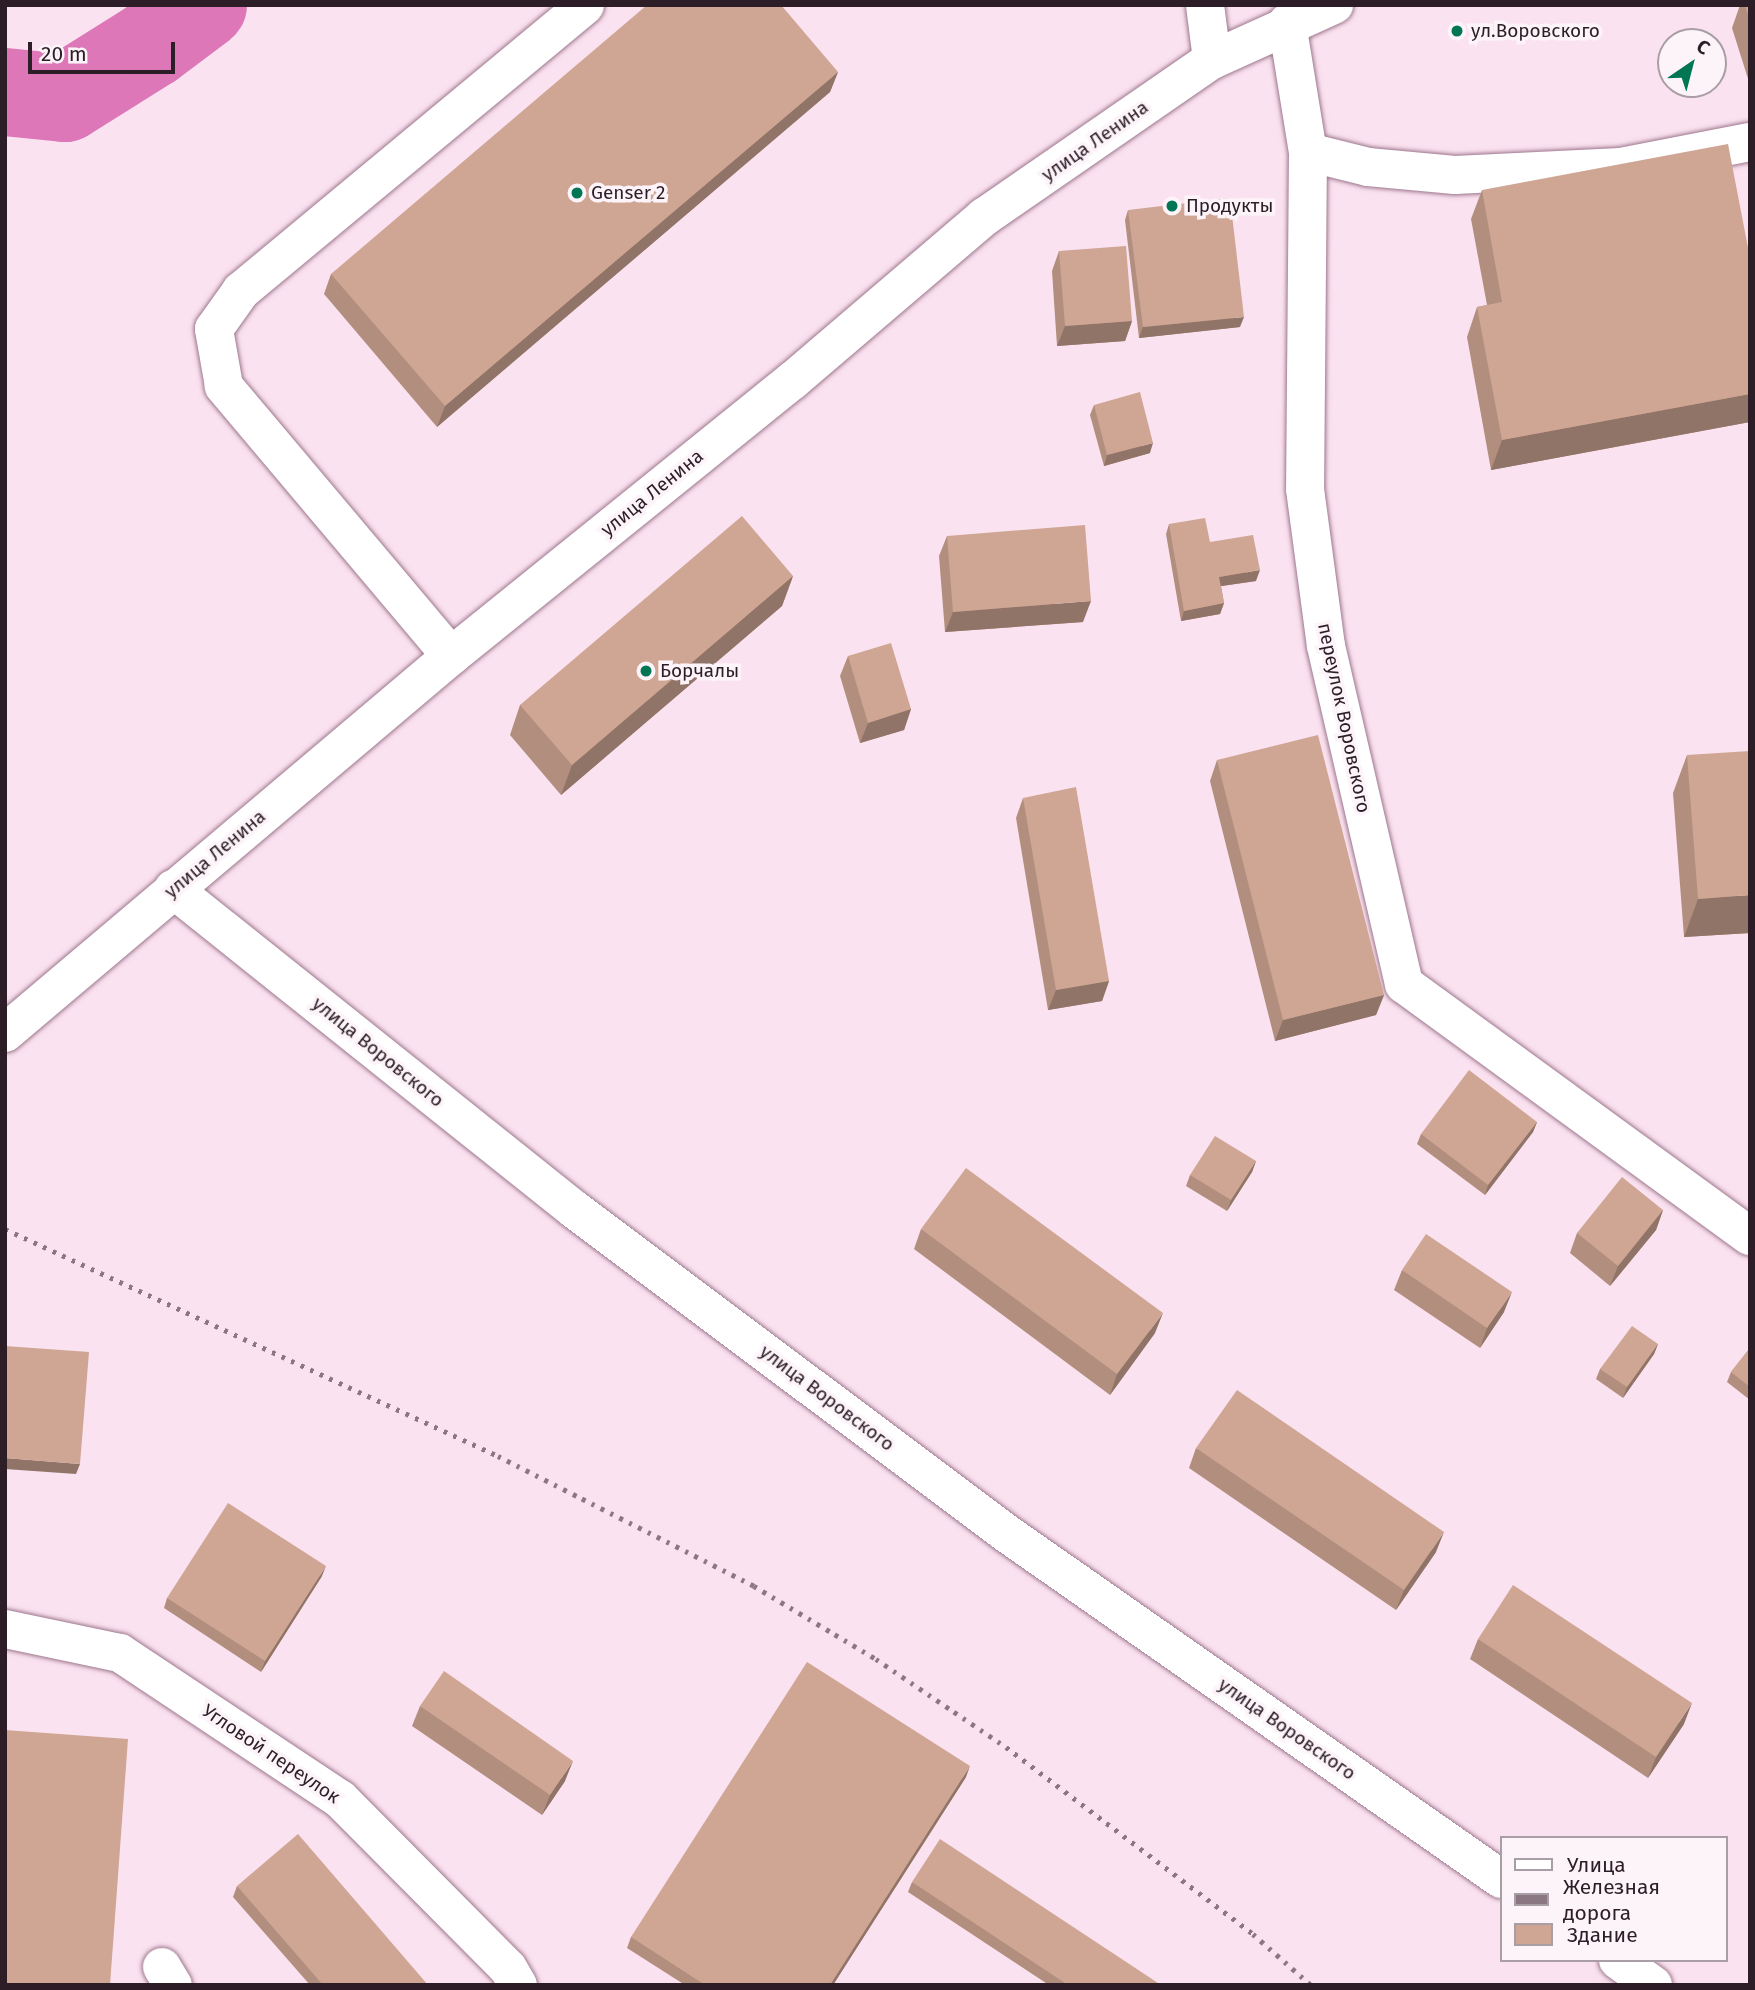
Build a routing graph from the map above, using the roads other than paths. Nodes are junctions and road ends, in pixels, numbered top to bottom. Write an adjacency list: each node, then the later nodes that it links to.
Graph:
1 (585, 5): 8 (street)
2 (1205, 5): 5 (street)
3 (1334, 5): 4 (street, улица Ленина)
4 (1287, 23): 5 (street, улица Ленина); 7 (street, переулок Воровского)
5 (1212, 60): 8 (street, улица Ленина)
6 (1750, 142): 7 (street)
7 (1308, 152): 11 (street, переулок Воровского)
8 (451, 656): 9 (street, улица Ленина)
9 (173, 889): 10 (street, улица Ленина); 13 (street, улица Воровского)
10 (5, 1033)
11 (1750, 1236)
12 (5, 1629): 15 (street, Угловой переулок)
13 (1500, 1878)
14 (1621, 1962): 16 (street)
15 (511, 1979)
16 (1653, 1985)

